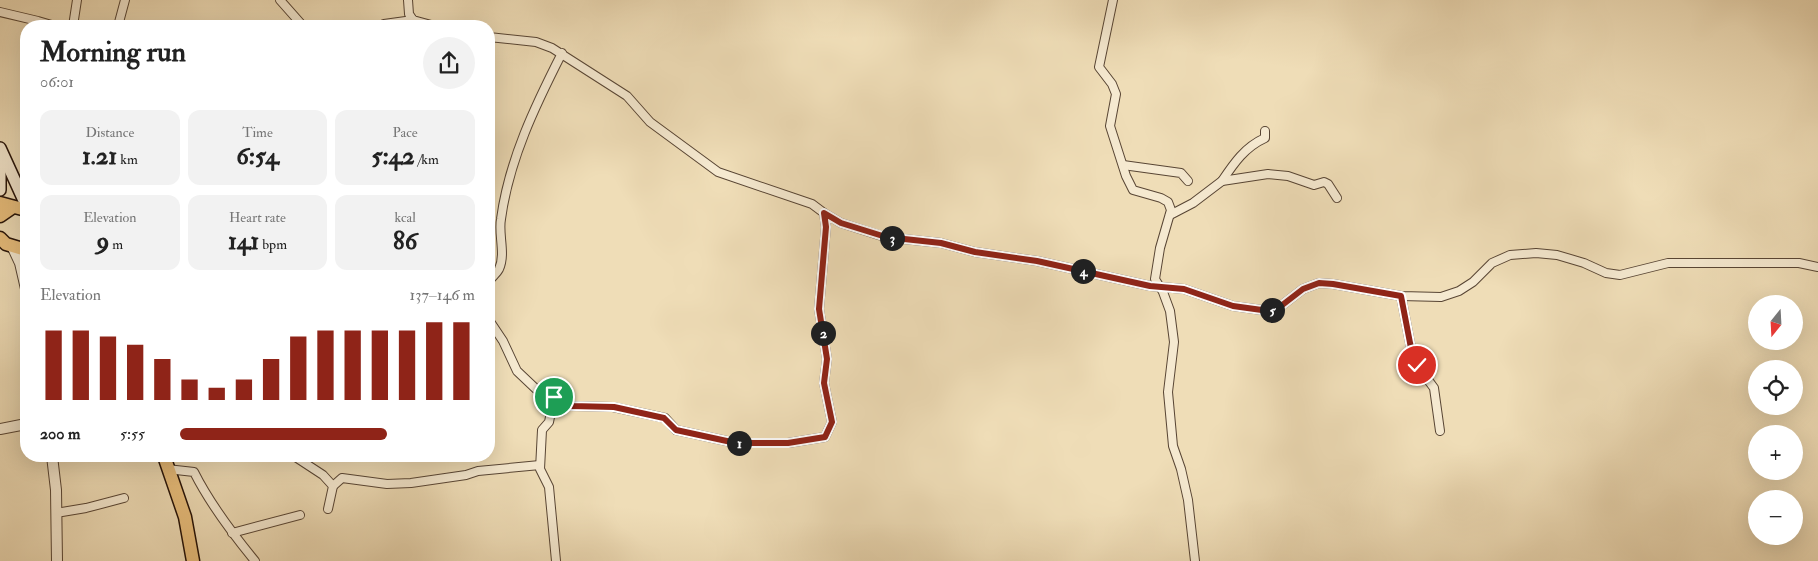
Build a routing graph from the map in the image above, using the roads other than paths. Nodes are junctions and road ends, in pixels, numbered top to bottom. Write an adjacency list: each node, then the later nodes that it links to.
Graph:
1 (77, 0): 8 (street)
2 (125, 0): 9 (street)
3 (280, 0): 10 (street)
4 (408, 0): 11 (street)
5 (1113, 0): 17 (street)
6 (0, 12): 7 (street)
7 (38, 20)
8 (74, 20)
9 (120, 20)
10 (298, 20)
11 (413, 20)
12 (495, 38): 13 (street)
13 (562, 53): 26 (street); 34 (street)
14 (1265, 131): 19 (street)
15 (0, 148): 21 (main road)
16 (0, 165): 20 (main road)
17 (1123, 165): 18 (street); 27 (street)
18 (1188, 180)
19 (1222, 181): 22 (street); 27 (street)
20 (0, 190)
21 (20, 192)
22 (1337, 198)
23 (0, 203): 24 (highway)
24 (13, 207): 25 (highway); 28 (highway)
25 (20, 209)
26 (824, 213): 35 (street); 38 (street)
27 (1170, 215): 35 (street)
28 (0, 216)
29 (3, 240): 30 (highway); 31 (highway); 32 (street)
30 (20, 243)
31 (20, 247)
32 (20, 263)
33 (1818, 267): 36 (street)
34 (495, 273)
35 (1160, 286): 36 (street); 56 (street)
36 (1401, 296): 41 (street)
37 (495, 329): 38 (street)
38 (554, 397): 45 (street)
39 (20, 425): 40 (street)
40 (0, 429)
41 (1440, 431)
42 (52, 462): 49 (street)
43 (303, 462): 46 (street)
44 (165, 463): 51 (street); 53 (highway)
45 (540, 464): 46 (street); 55 (street)
46 (333, 486): 48 (street)
47 (124, 498): 49 (street)
48 (328, 509)
49 (56, 513): 52 (street)
50 (300, 515): 51 (street)
51 (232, 533): 54 (street)
52 (57, 561)
53 (193, 561)
54 (255, 561)
55 (556, 561)
56 (1195, 561)

